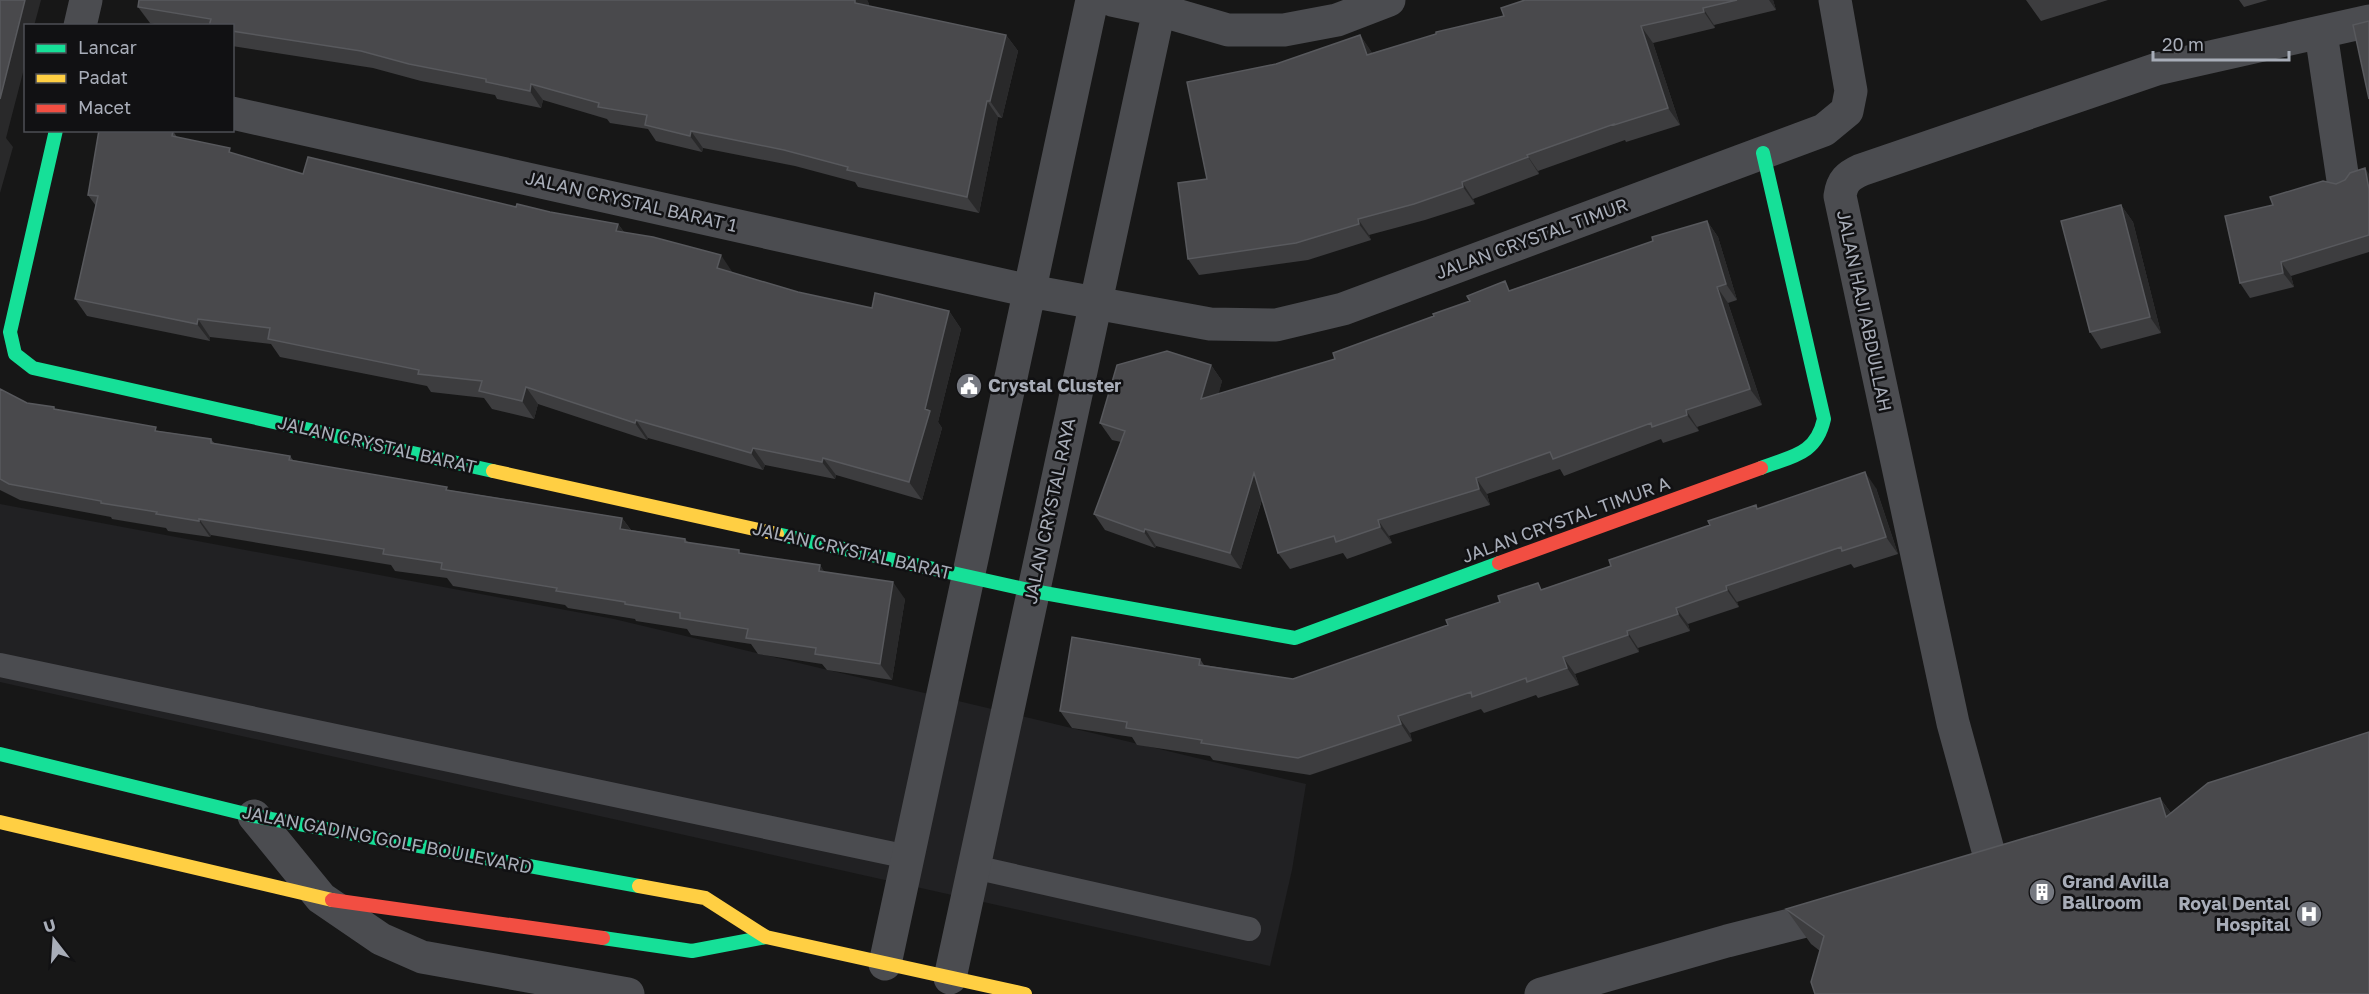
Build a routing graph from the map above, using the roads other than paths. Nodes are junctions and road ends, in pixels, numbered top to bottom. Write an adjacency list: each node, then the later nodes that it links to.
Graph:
1 (86, 0): 8 (street)
2 (1092, 0): 14 (street)
3 (1112, 0): 6 (street)
4 (1389, 0): 6 (street)
5 (1834, 0): 12 (street, JALAN CRYSTAL TIMUR)
6 (1159, 10): 15 (street, JALAN CRYSTAL RAYA)
7 (2369, 21): 9 (street, JALAN HAJI ABDULLAH)
8 (80, 24)
9 (2321, 33): 13 (street); 25 (street, JALAN HAJI ABDULLAH)
10 (234, 113): 14 (street, JALAN CRYSTAL BARAT 1)
11 (56, 132): 16 (street, JALAN CRYSTAL BARAT)
12 (1763, 153): 15 (street, JALAN CRYSTAL TIMUR); 17 (street, JALAN CRYSTAL TIMUR A)
13 (2343, 180)
14 (1030, 291): 15 (street, JALAN CRYSTAL BARAT 1); 16 (street)
15 (1095, 303): 17 (street, JALAN CRYSTAL RAYA)
16 (968, 577): 17 (street, JALAN CRYSTAL BARAT); 22 (street)
17 (1033, 591): 24 (street, JALAN CRYSTAL RAYA)
18 (0, 665): 22 (lane)
19 (0, 754): 20 (street, JALAN GADING GOLF BOULEVARD)
20 (254, 816): 27 (street); 30 (street, JALAN GADING GOLF BOULEVARD)
21 (0, 822): 27 (street, JALAN GADING GOLF BOULEVARD)
22 (908, 857): 31 (street)
23 (2027, 862): 25 (street)
24 (974, 867): 29 (lane); 32 (street, JALAN CRYSTAL RAYA)
25 (1994, 872): 26 (street)
26 (1961, 881)
27 (321, 898): 30 (street, JALAN GADING GOLF BOULEVARD); 33 (street, JALAN GADING GOLF BOULEVARD)
28 (1872, 904): 35 (street)
29 (1249, 929)
30 (766, 937): 31 (street, JALAN GADING GOLF BOULEVARD)
31 (885, 964): 32 (street, JALAN GADING GOLF BOULEVARD)
32 (950, 978): 34 (street, JALAN GADING GOLF BOULEVARD)
33 (628, 994)
34 (1025, 994)
35 (1541, 994)

